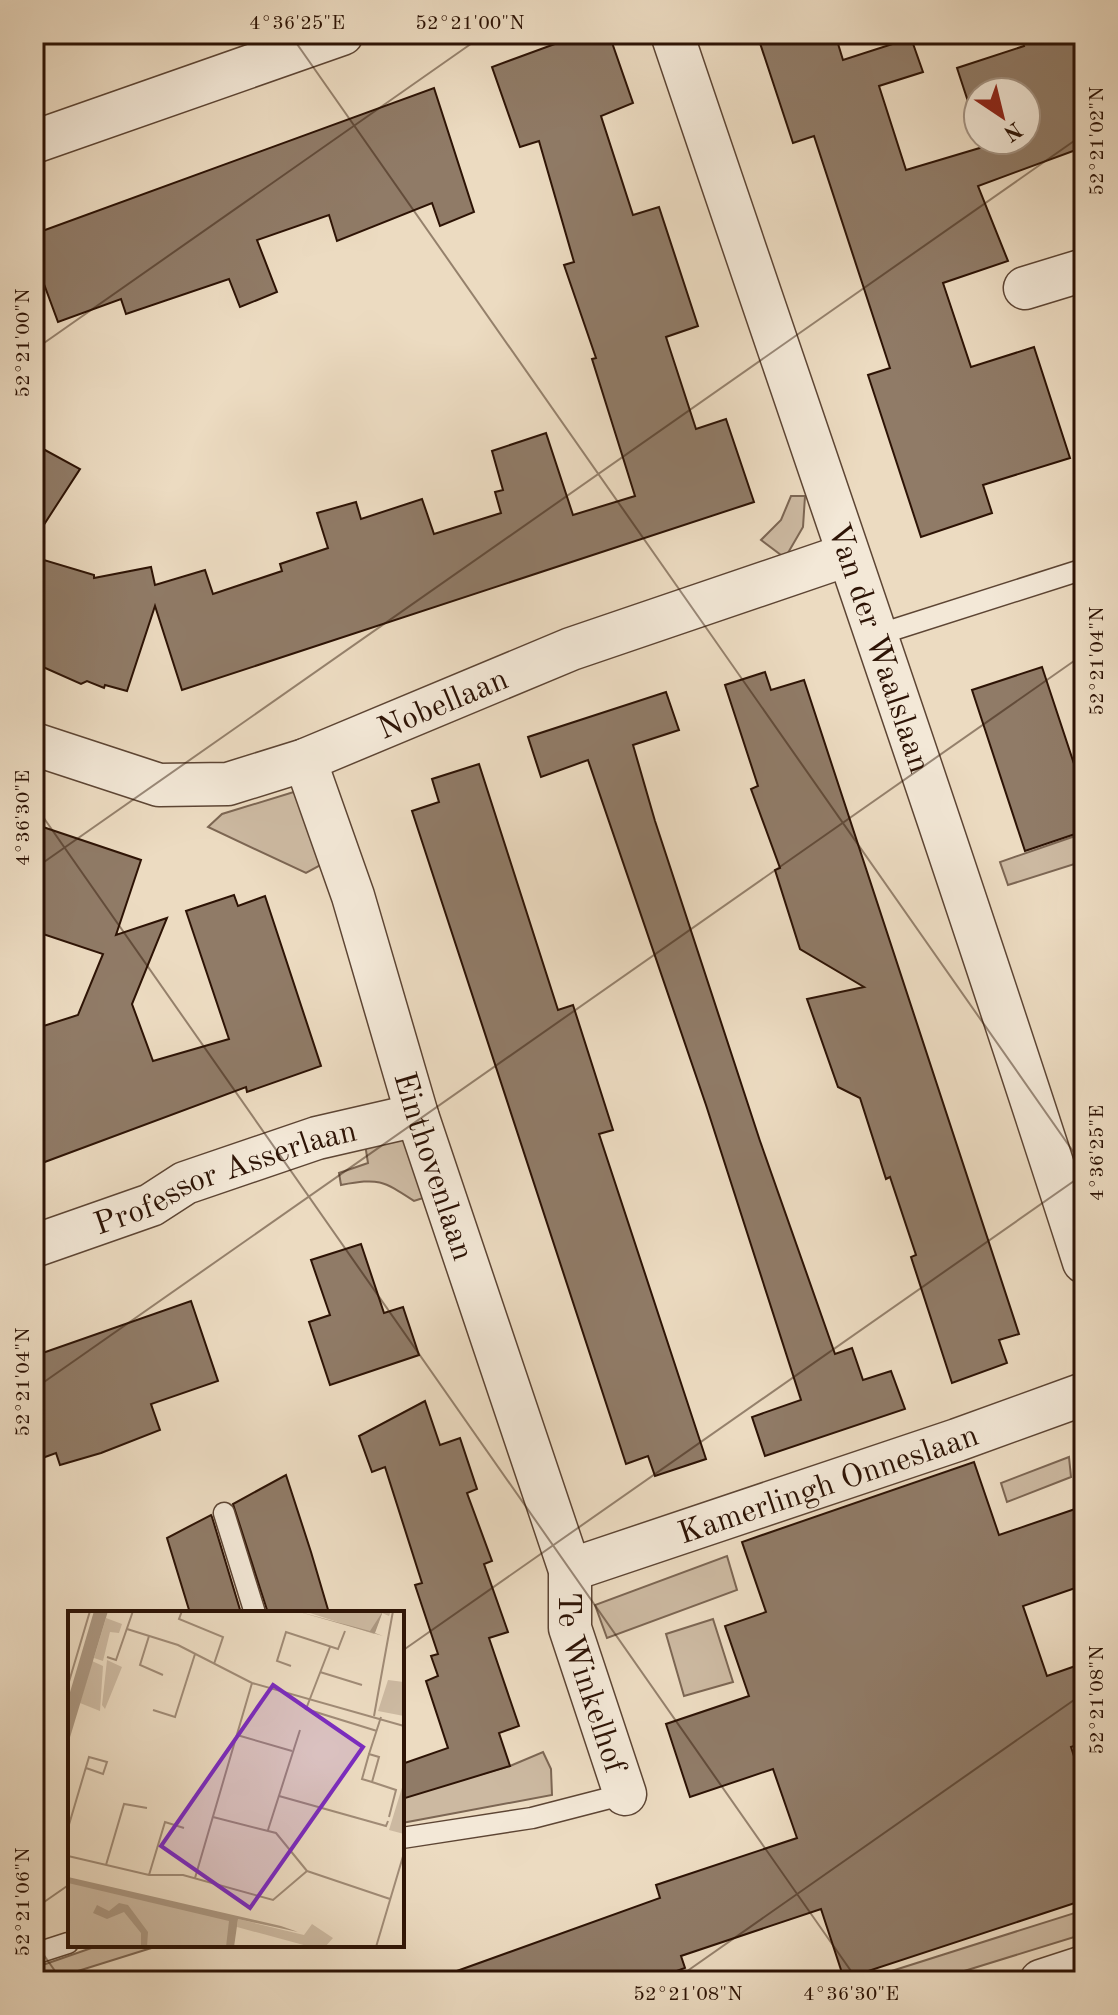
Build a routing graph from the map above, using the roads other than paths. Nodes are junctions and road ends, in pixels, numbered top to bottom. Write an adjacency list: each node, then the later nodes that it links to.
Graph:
1 (342, 34): 3 (street)
2 (672, 34): 6 (street, Van der Waalslaan)
3 (34, 142)
4 (1084, 270): 5 (street)
5 (1025, 288)
6 (847, 555): 8 (street, Van der Waalslaan); 10 (street, Nobellaan)
7 (1084, 569): 8 (lane)
8 (877, 635): 13 (street, Van der Waalslaan)
9 (34, 744): 10 (street, Nobellaan)
10 (305, 760): 11 (street, Einthovenlaan)
11 (417, 1115): 12 (street, Professor Asserlaan); 16 (street, Einthovenlaan)
12 (34, 1246)
13 (1084, 1262)
14 (1084, 1394): 16 (street, Kamerlingh Onneslaan)
15 (224, 1513): 17 (lane)
16 (570, 1570): 18 (street, Te Winkelhof)
17 (254, 1611)
18 (625, 1794): 19 (lane)
19 (404, 1838)
20 (68, 1943): 21 (lane)
21 (34, 1954)
22 (1084, 1967): 23 (street)
23 (1041, 1981)

